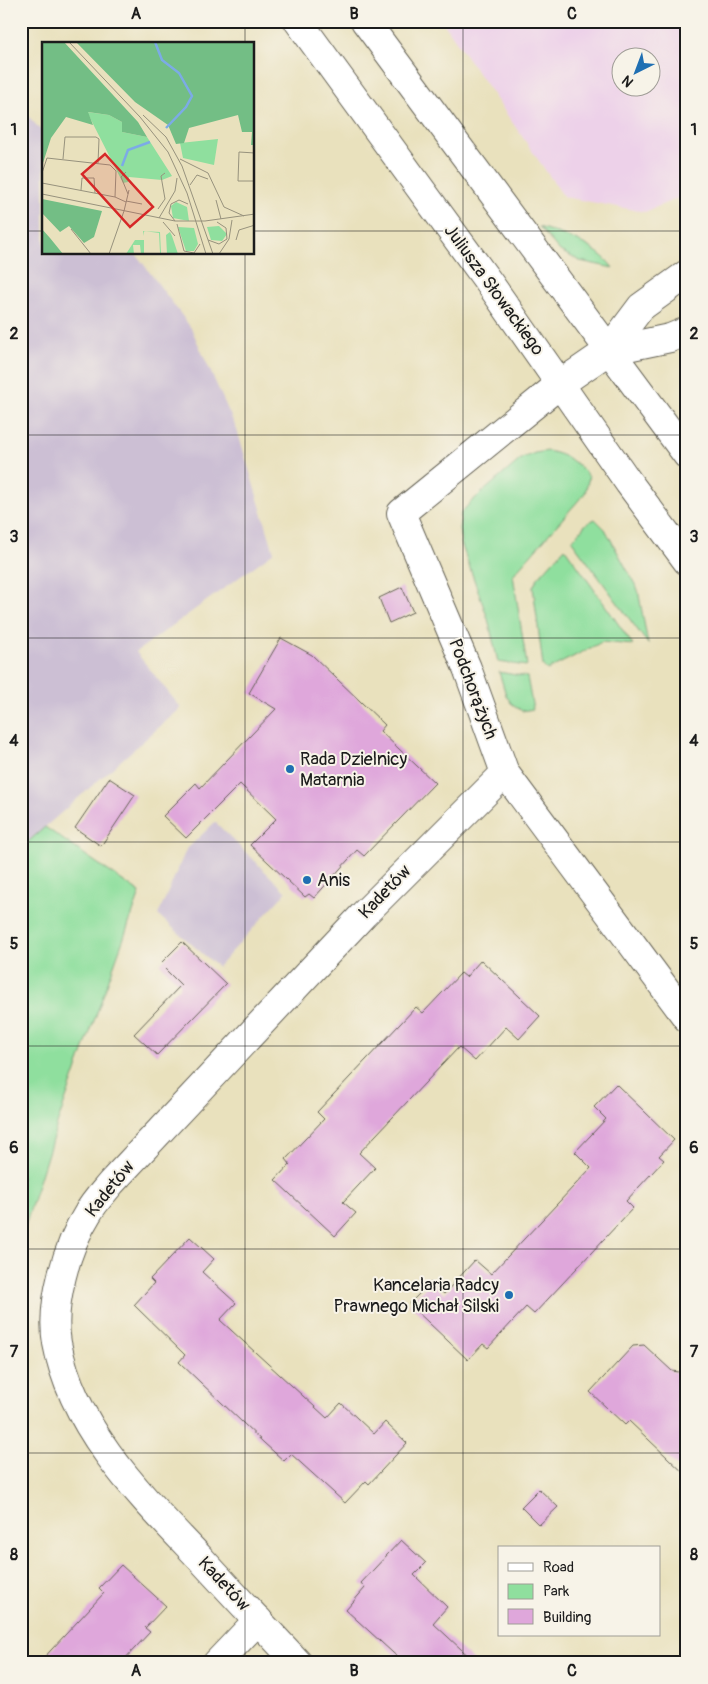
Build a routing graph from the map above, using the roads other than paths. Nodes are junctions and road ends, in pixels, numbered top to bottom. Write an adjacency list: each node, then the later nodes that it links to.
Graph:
1 (298, 21): 6 (street, Juliusza Słowackiego)
2 (366, 21): 5 (street)
3 (687, 274): 5 (street)
4 (687, 331): 5 (street)
5 (608, 350): 6 (street); 7 (street)
6 (560, 384): 8 (street, Juliusza Słowackiego); 9 (street, Podchorążych)
7 (687, 455)
8 (687, 561)
9 (505, 773): 10 (street, Podchorążych); 11 (street, Kadetów)
10 (687, 1018)
11 (258, 1620): 12 (street); 13 (street, Kadetów)
12 (217, 1663)
13 (298, 1663)

